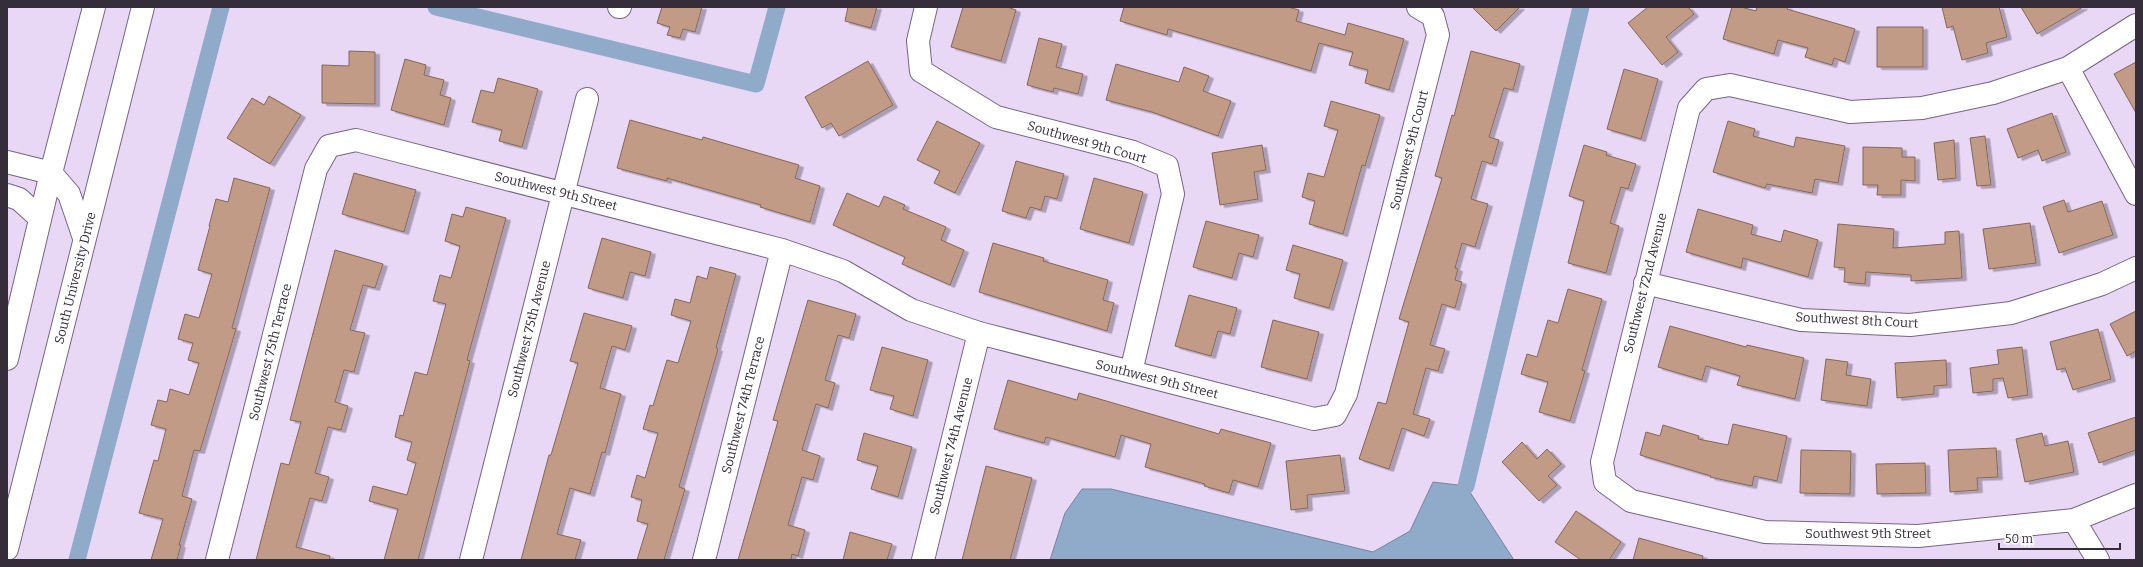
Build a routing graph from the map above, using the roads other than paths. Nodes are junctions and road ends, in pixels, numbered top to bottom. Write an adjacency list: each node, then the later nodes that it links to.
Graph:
1 (94, 7): 10 (street)
2 (143, 7): 15 (street, South University Drive)
3 (926, 7): 21 (street, Southwest 9th Court)
4 (1418, 7): 22 (street, Southwest 9th Court)
5 (2136, 25): 6 (street)
6 (2068, 68): 12 (street); 18 (street, Southwest 72nd Avenue)
7 (588, 99): 11 (street, Southwest 75th Avenue)
8 (329, 146): 11 (street, Southwest 9th Street); 27 (street, Southwest 75th Terrace)
9 (7, 162): 10 (street)
10 (51, 173): 14 (street); 15 (street)
11 (564, 193): 16 (street, Southwest 9th Street); 28 (street, Southwest 75th Avenue)
12 (2136, 194)
13 (7, 195): 14 (street)
14 (40, 218): 20 (street)
15 (84, 238): 26 (street, South University Drive)
16 (782, 250): 19 (street, Southwest 9th Street); 29 (street, Southwest 74th Terrace)
17 (2136, 268): 18 (street, Southwest 8th Court)
18 (1645, 282): 23 (street, Southwest 72nd Avenue)
19 (979, 332): 21 (street, Southwest 9th Street); 30 (street, Southwest 74th Avenue)
20 (7, 359)
21 (1131, 372): 22 (street, Southwest 9th Street)
22 (1335, 415)
23 (1605, 482): 25 (street, Southwest 9th Street)
24 (2136, 495): 25 (street, Southwest 9th Street)
25 (2074, 520): 31 (street)
26 (7, 549)
27 (217, 560)
28 (471, 560)
29 (704, 560)
30 (924, 560)
31 (2098, 560)

